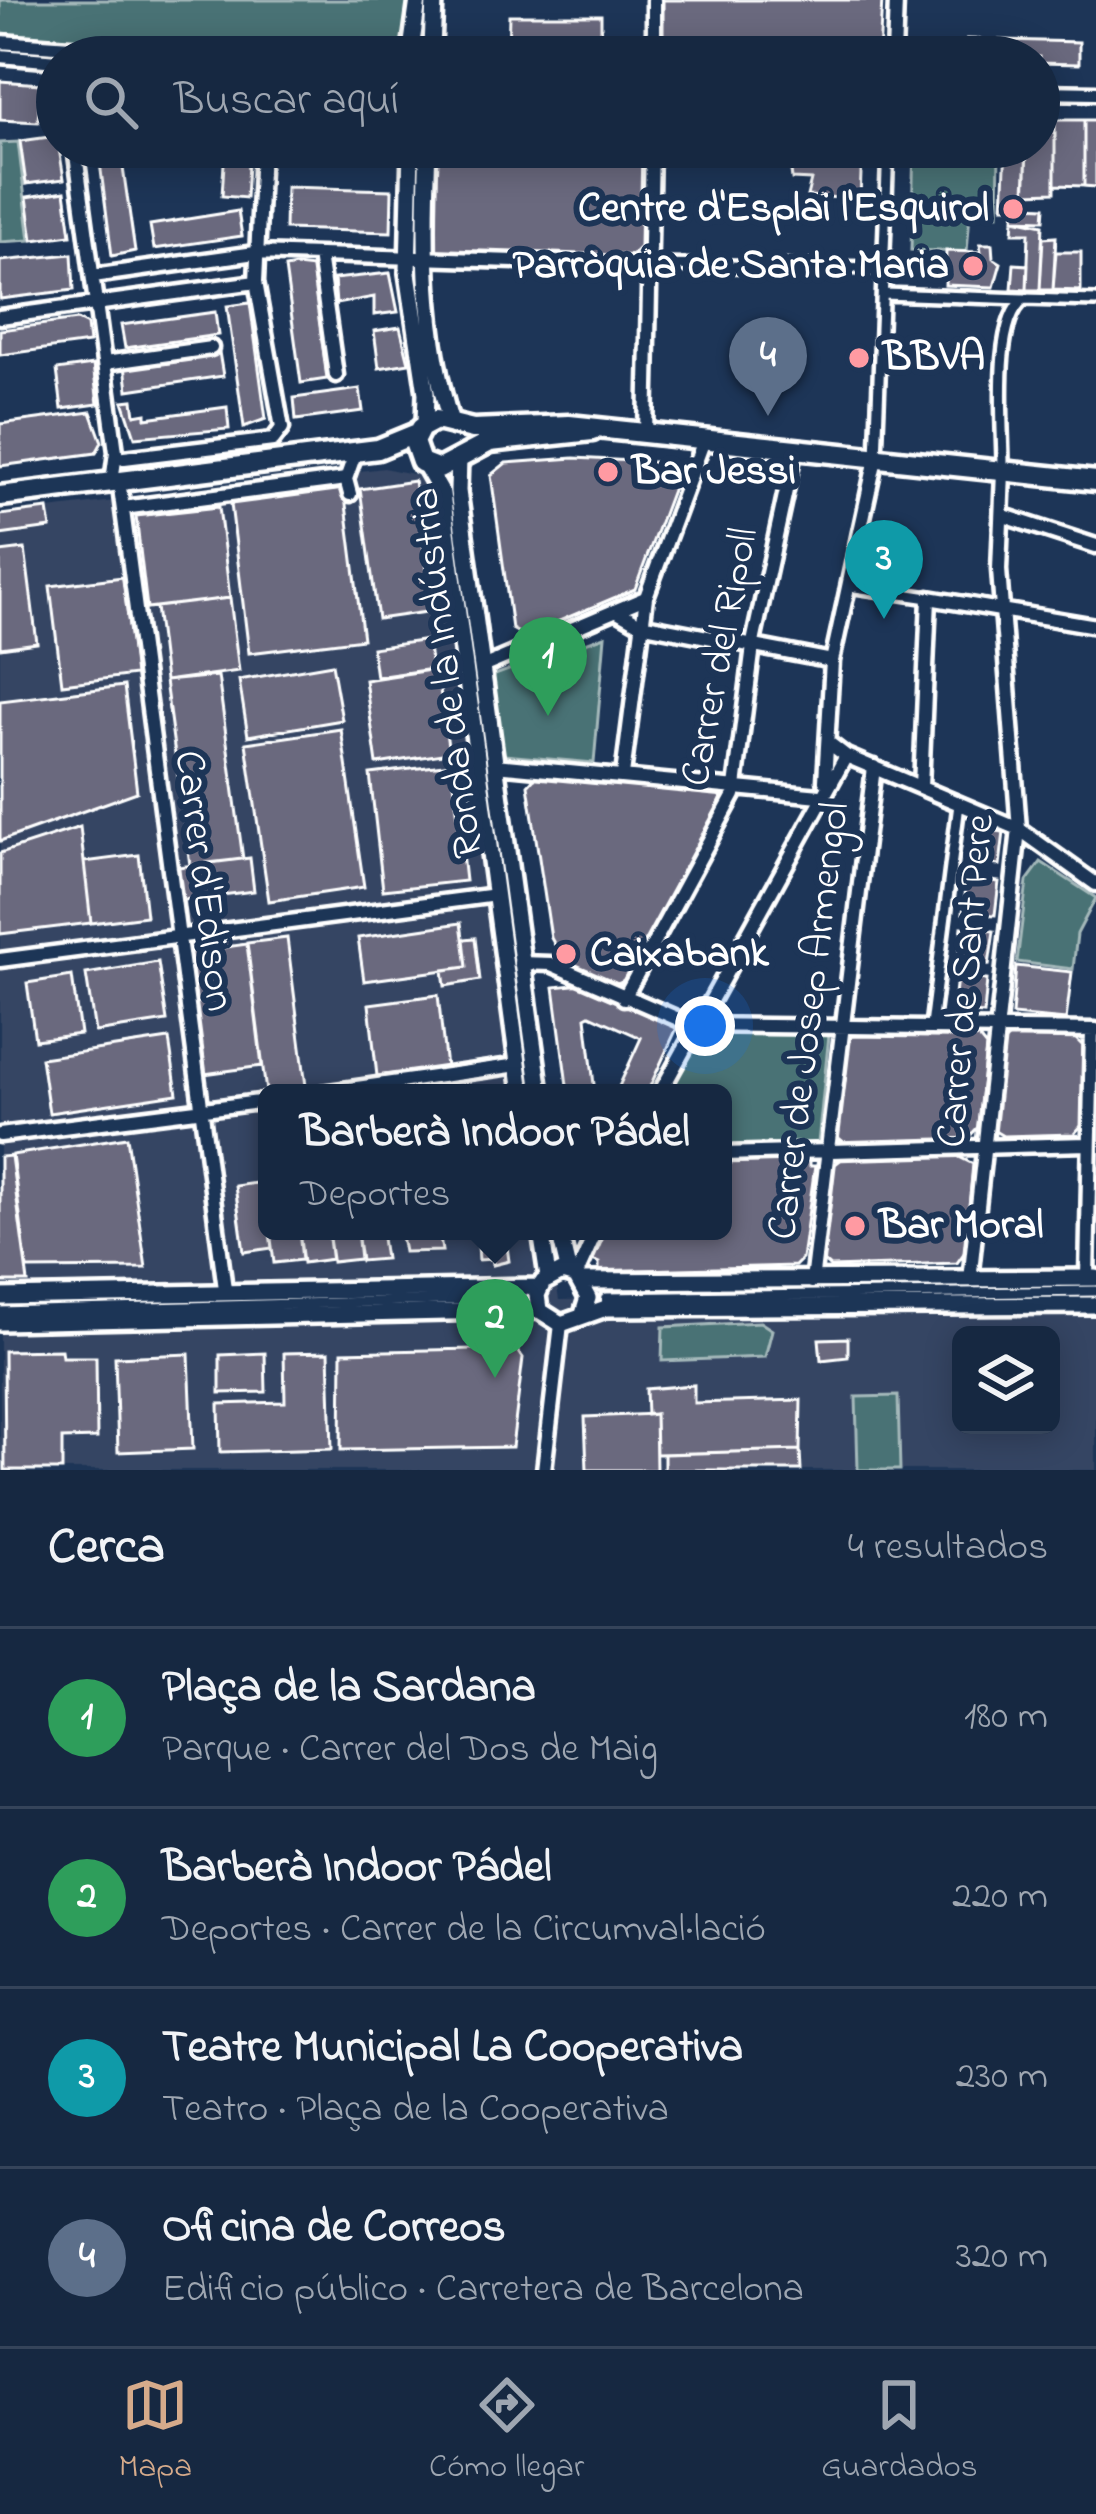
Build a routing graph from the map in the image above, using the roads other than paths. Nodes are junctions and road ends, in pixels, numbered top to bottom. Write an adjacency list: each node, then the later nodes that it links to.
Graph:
1 (418, 0): 5 (street)
2 (434, 0): 6 (street)
3 (654, 0): 7 (street)
4 (896, 0): 8 (street)
5 (414, 36)
6 (432, 36)
7 (654, 36)
8 (895, 36)
9 (0, 42): 10 (street)
10 (36, 50)
11 (36, 55): 12 (street)
12 (0, 56)
13 (1060, 93): 14 (street)
14 (1096, 94)
15 (78, 168): 26 (street, Carrer d'Edison)
16 (261, 168): 21 (street)
17 (412, 168): 23 (street)
18 (426, 168): 23 (street)
19 (652, 168): 24 (street)
20 (887, 168): 25 (street)
21 (255, 253): 22 (street); 26 (street); 27 (street)
22 (319, 255): 23 (street); 35 (street)
23 (417, 259): 24 (street); 36 (street); 37 (street)
24 (650, 265): 25 (street); 39 (street)
25 (885, 268): 28 (street)
26 (93, 276): 31 (street, Carrer d'Edison)
27 (256, 282): 31 (street); 45 (street)
28 (884, 294): 29 (street); 47 (street)
29 (1024, 299): 30 (street); 50 (street)
30 (1096, 301)
31 (97, 304): 32 (street); 34 (street, Carrer d'Edison)
32 (0, 317)
33 (211, 348): 34 (street)
34 (105, 363): 45 (street, Carrer d'Edison)
35 (336, 375)
36 (453, 425): 37 (main road); 38 (main road); 46 (main road)
37 (421, 428): 41 (main road); 48 (main road)
38 (592, 431): 39 (main road); 46 (main road)
39 (646, 434): 40 (main road)
40 (704, 440): 42 (main road); 62 (street)
41 (378, 449): 43 (main road); 48 (main road)
42 (795, 449): 47 (main road); 68 (street, Carrer del Ripoll)
43 (356, 451): 44 (main road); 51 (street)
44 (320, 455): 49 (main road); 54 (street)
45 (116, 456): 52 (street, Carrer d'Edison)
46 (459, 458): 48 (main road); 70 (street, Ronda de la Indústria)
47 (876, 458): 50 (main road); 61 (street)
48 (425, 465): 82 (street, Ronda de la Indústria)
49 (190, 471): 52 (main road); 55 (street)
50 (1004, 472): 53 (main road); 59 (street, Carrer de Sant Pere)
51 (346, 478): 54 (street); 56 (street)
52 (115, 481): 57 (main road); 58 (street, Carrer d'Edison)
53 (1096, 481)
54 (314, 482): 55 (street)
55 (212, 494): 58 (street)
56 (350, 494)
57 (0, 496)
58 (123, 508): 83 (street, Carrer d'Edison)
59 (1004, 516): 60 (street); 64 (street, Carrer de Sant Pere)
60 (1096, 546)
61 (849, 586): 63 (street); 69 (street)
62 (646, 597): 65 (street); 66 (street)
63 (929, 598): 64 (street); 77 (street)
64 (1004, 608): 67 (street); 80 (street, Carrer de Sant Pere)
65 (619, 612): 66 (street); 70 (street)
66 (640, 624): 68 (street); 75 (street)
67 (1096, 626)
68 (753, 646): 69 (street); 76 (street, Carrer del Ripoll)
69 (832, 661): 71 (street)
70 (482, 667): 73 (street, Ronda de la Indústria)
71 (829, 743): 72 (street); 78 (street)
72 (846, 756): 74 (street); 78 (street)
73 (495, 765): 75 (street); 85 (street, Ronda de la Indústria)
74 (874, 767): 77 (street); 88 (street, Carrer de Josep Armengol)
75 (623, 775): 76 (street)
76 (736, 786): 78 (street); 86 (street, Carrer del Ripoll)
77 (921, 788): 79 (street)
78 (822, 792): 87 (street)
79 (959, 804): 80 (street); 89 (street)
80 (1018, 829): 81 (street); 90 (street, Carrer de Sant Pere)
81 (1096, 884)
82 (496, 895): 83 (street); 92 (street, Ronda de la Indústria)
83 (177, 937): 84 (street); 98 (street, Carrer d'Edison)
84 (0, 960)
85 (520, 963): 86 (street); 95 (street, Ronda de la Indústria)
86 (624, 998): 87 (street)
87 (692, 1025): 88 (street); 96 (street)
88 (842, 1026): 89 (street); 102 (street, Carrer de Josep Armengol)
89 (931, 1027): 90 (street)
90 (998, 1027): 91 (street); 101 (street, Carrer de Sant Pere)
91 (1094, 1030): 100 (street)
92 (518, 1065): 93 (street); 94 (street, Ronda de la Indústria)
93 (385, 1084)
94 (521, 1084)
95 (539, 1084)
96 (664, 1084)
97 (258, 1102): 98 (street)
98 (200, 1111): 99 (street); 112 (street, Carrer d'Edison)
99 (0, 1136)
100 (1088, 1144): 101 (street); 111 (street)
101 (986, 1147): 102 (street); 108 (street, Carrer de Sant Pere)
102 (827, 1151): 103 (street); 110 (street, Carrer de Josep Armengol)
103 (732, 1154)
104 (542, 1240): 109 (street)
105 (562, 1240): 107 (street)
106 (592, 1240): 107 (street)
107 (576, 1277): 109 (street); 110 (street); 119 (street)
108 (970, 1280): 110 (street); 111 (street)
109 (544, 1282): 112 (street); 117 (street)
110 (812, 1282)
111 (1093, 1282): 114 (street)
112 (225, 1289): 113 (street)
113 (0, 1297)
114 (606, 1298)
115 (519, 1299): 118 (street)
116 (1096, 1305): 119 (street)
117 (539, 1310): 120 (street); 121 (street)
118 (0, 1312)
119 (583, 1314): 121 (street)
120 (0, 1322)
121 (561, 1324): 122 (street)
122 (544, 1470)

